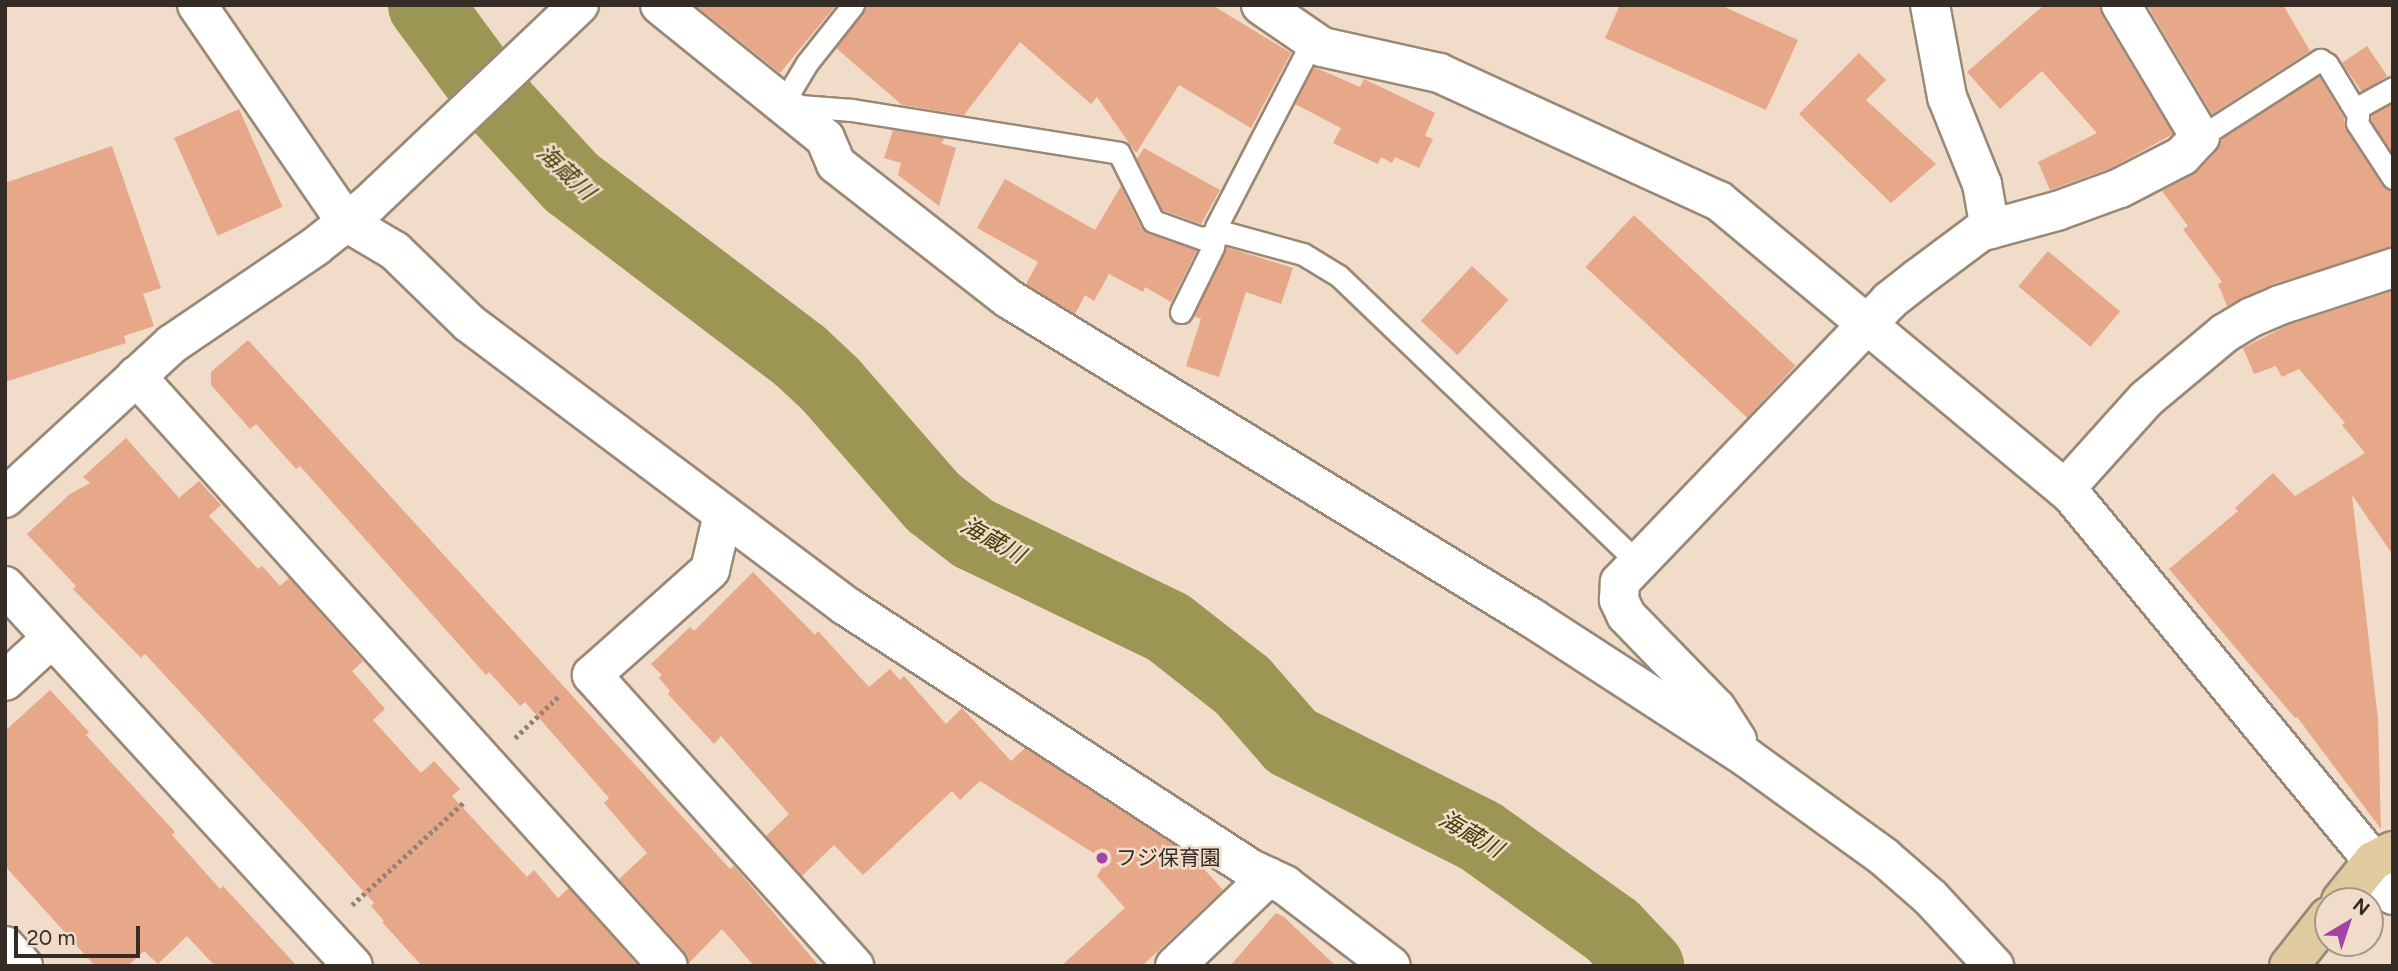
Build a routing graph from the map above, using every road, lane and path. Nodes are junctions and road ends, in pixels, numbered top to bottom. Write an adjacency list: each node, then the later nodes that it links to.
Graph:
1 (197, 5): 14 (street)
2 (579, 5): 14 (street)
3 (660, 5): 10 (street)
4 (853, 5): 10 (lane)
5 (1261, 5): 8 (street)
6 (1930, 5): 15 (street)
7 (2121, 5): 12 (street)
8 (1313, 40): 16 (lane); 19 (street)
9 (2393, 88): 11 (lane)
10 (787, 104): 16 (lane); 29 (street)
11 (2355, 109): 12 (lane); 13 (lane)
12 (2200, 137): 15 (street)
13 (2393, 178)
14 (358, 213): 20 (street); 23 (street)
15 (1990, 229): 19 (street)
16 (1214, 236): 18 (lane); 24 (lane)
17 (2393, 268): 21 (street)
18 (1181, 312)
19 (1870, 324): 21 (street); 24 (street)
20 (136, 376): 22 (street); 30 (street)
21 (2065, 489): 31 (street)
22 (5, 498)
23 (723, 514): 27 (street); 32 (street)
24 (1639, 564): 29 (street)
25 (5, 586): 26 (street)
26 (52, 639): 28 (street); 37 (street)
27 (592, 676): 30 (path); 40 (street)
28 (5, 681)
29 (1746, 757): 43 (street)
30 (492, 770): 37 (path); 39 (street)
31 (2383, 856): 33 (main road); 34 (street)
32 (1268, 877): 41 (street); 42 (street)
33 (2354, 887)
34 (2393, 894)
35 (2314, 935): 44 (main road)
36 (5, 946): 38 (street)
37 (341, 953)
38 (23, 966)
39 (668, 966)
40 (854, 966)
41 (1175, 966)
42 (1391, 966)
43 (1994, 966)
44 (2289, 966)

